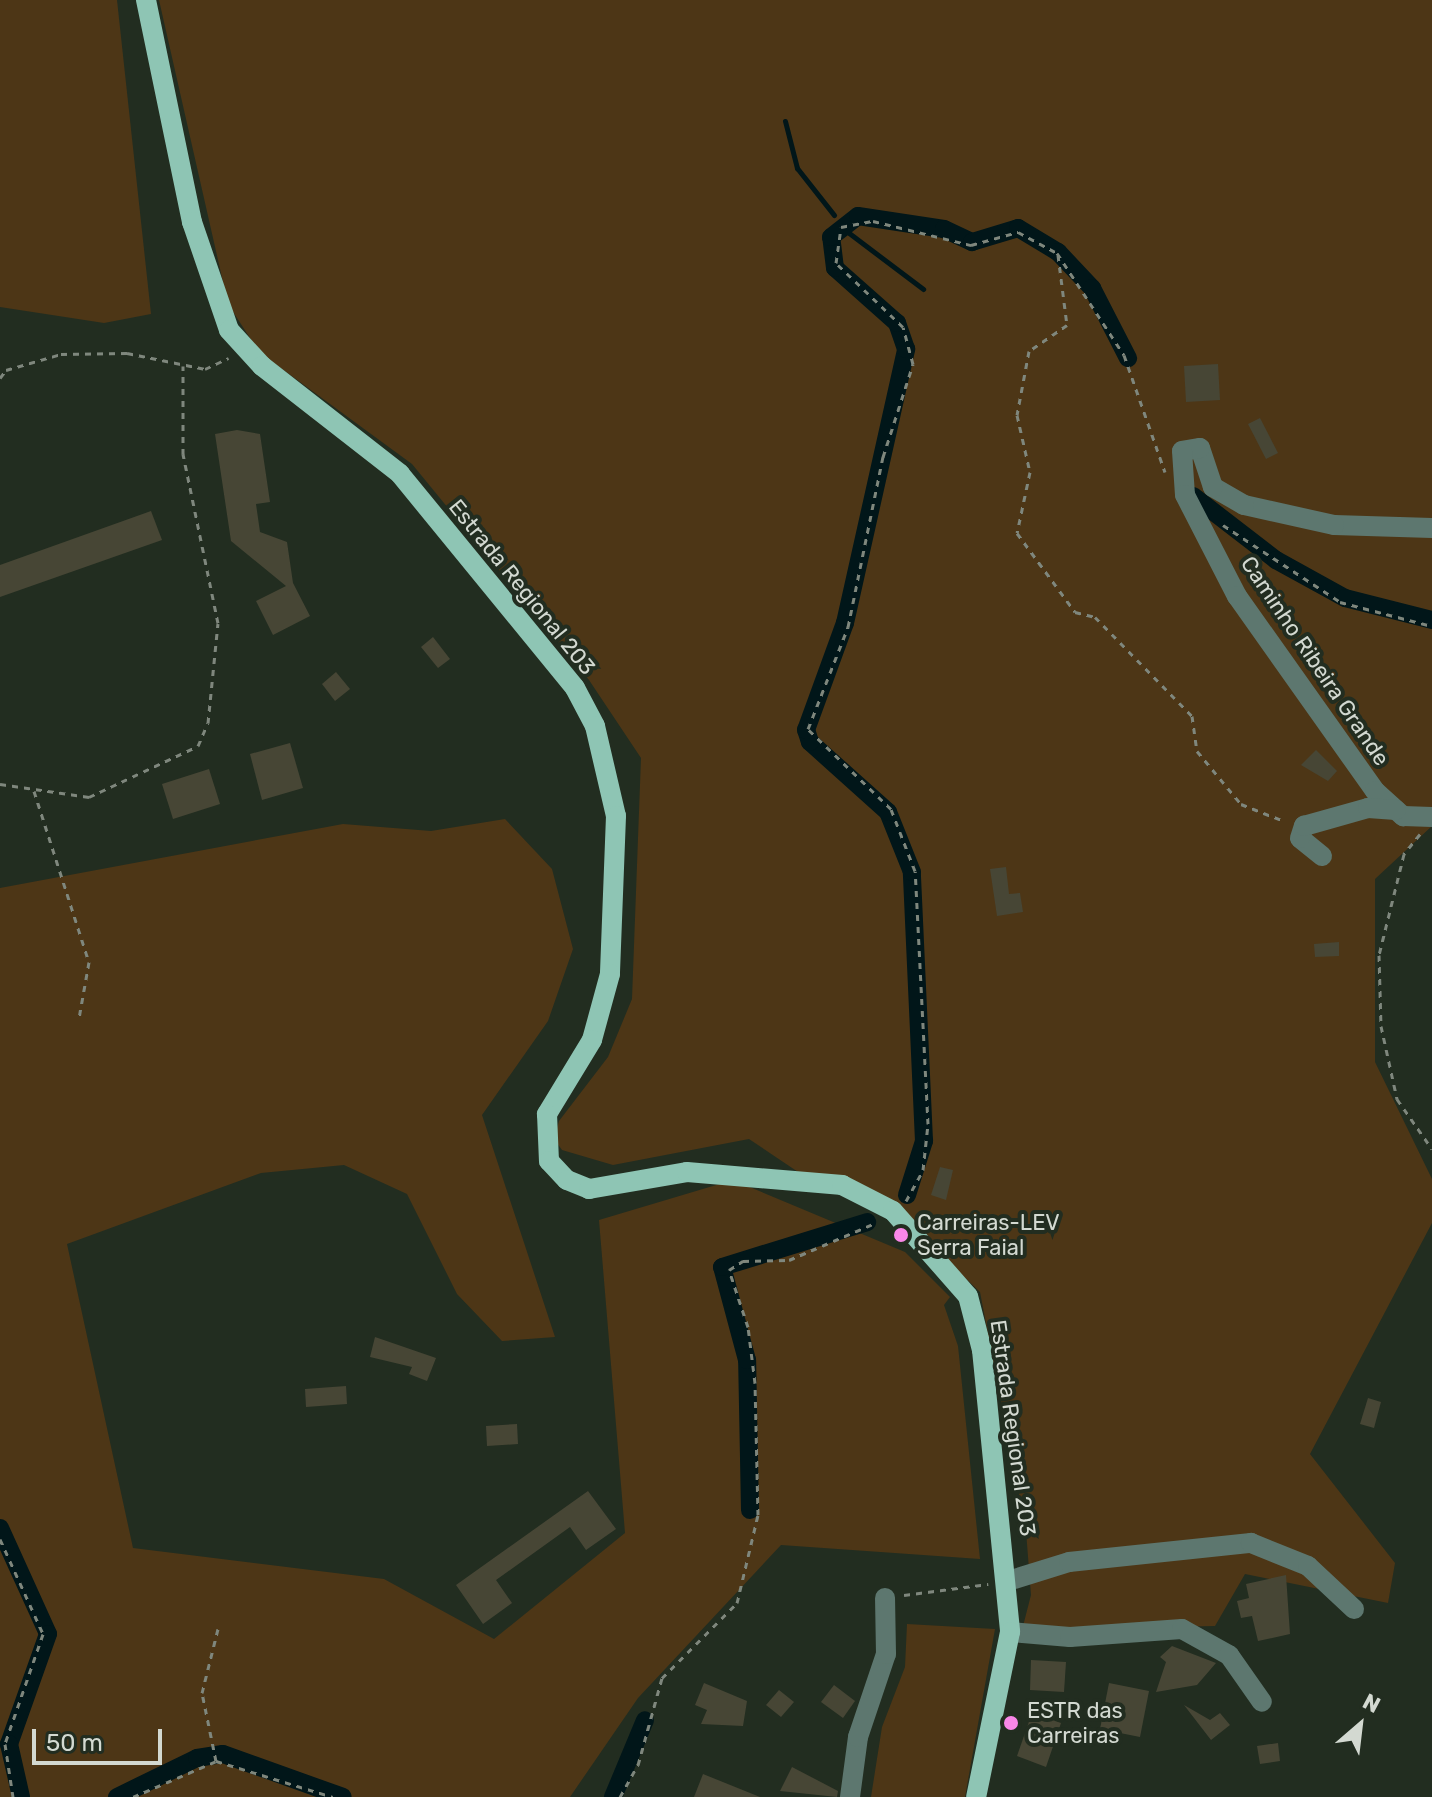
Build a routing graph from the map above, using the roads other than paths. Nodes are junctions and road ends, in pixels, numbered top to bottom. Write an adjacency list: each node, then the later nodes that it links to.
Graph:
1 (146, 0): 6 (main road, Estrada Regional 203)
2 (1432, 528): 3 (street, Caminho Ribeira Grande)
3 (1396, 810): 4 (street); 5 (street)
4 (1432, 817)
5 (1322, 856)
6 (1008, 1581): 8 (street); 9 (main road, Estrada Regional 203)
7 (885, 1598): 11 (street)
8 (1354, 1609)
9 (1010, 1632): 10 (street); 12 (main road, Estrada Regional 203)
10 (1262, 1702)
11 (850, 1797)
12 (976, 1797)

